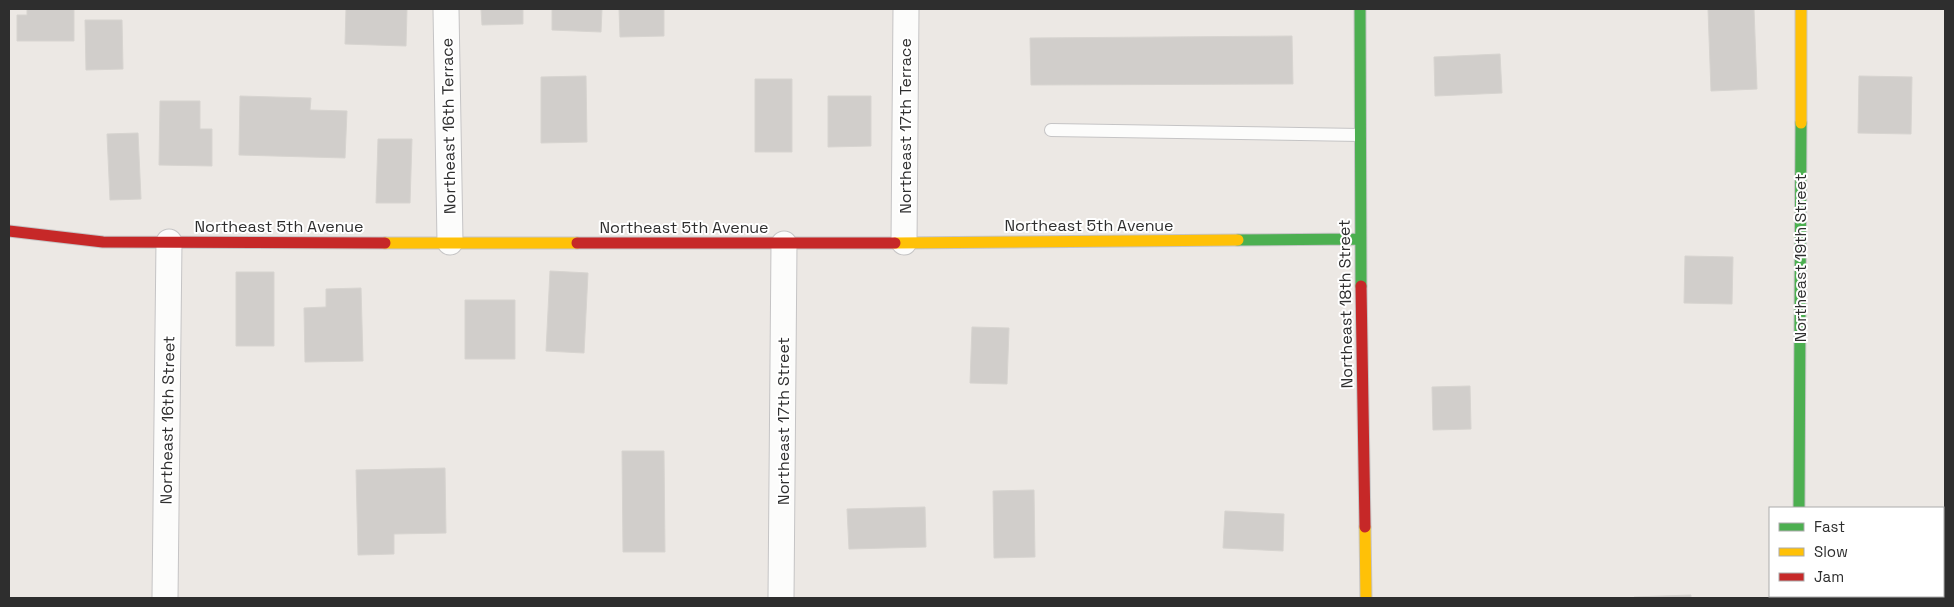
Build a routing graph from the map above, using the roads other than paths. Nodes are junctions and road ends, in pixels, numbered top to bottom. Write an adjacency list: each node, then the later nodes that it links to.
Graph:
1 (446, 9): 10 (street, Northeast 16th Terrace)
2 (906, 9): 11 (street, Northeast 17th Terrace)
3 (1360, 9): 6 (street, Northeast 18th Street)
4 (1801, 9): 13 (street, Northeast 19th Street)
5 (1051, 130): 6 (lane)
6 (1360, 135): 8 (street, Northeast 18th Street)
7 (9, 231): 9 (street, Northeast 5th Avenue)
8 (1360, 239): 11 (street, Northeast 5th Avenue); 16 (street, Northeast 18th Street)
9 (169, 242): 10 (street, Northeast 5th Avenue); 14 (street, Northeast 16th Street)
10 (450, 242): 12 (street, Northeast 5th Avenue)
11 (904, 242): 12 (street, Northeast 5th Avenue)
12 (784, 244): 15 (street, Northeast 17th Street)
13 (1798, 507)
14 (165, 598)
15 (781, 598)
16 (1366, 598)

